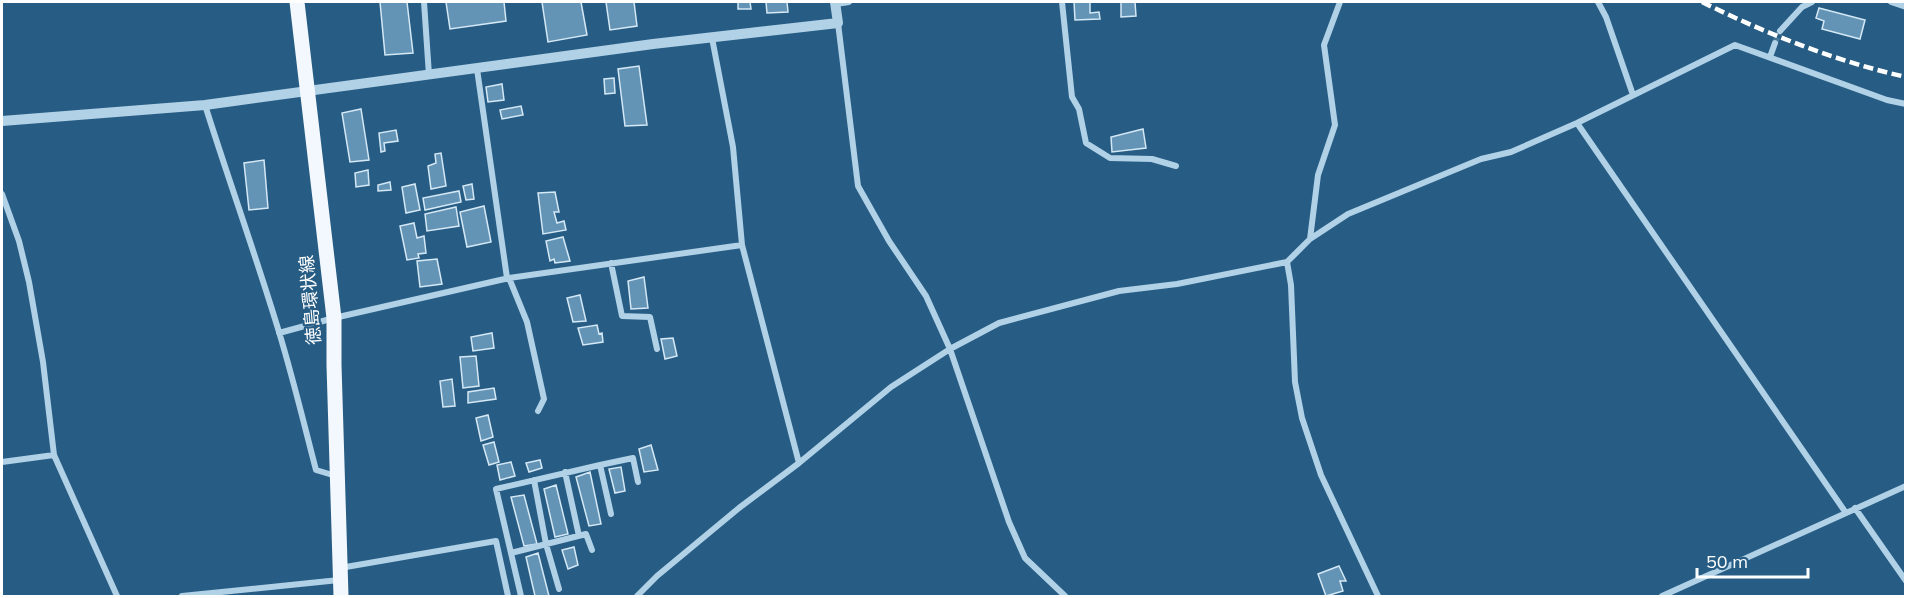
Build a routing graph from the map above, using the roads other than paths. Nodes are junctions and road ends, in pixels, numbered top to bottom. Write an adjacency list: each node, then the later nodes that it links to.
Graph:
1 (297, 2): 18 (main road, 徳島環状線)
2 (424, 2): 17 (street)
3 (849, 2): 9 (street)
4 (1062, 2): 24 (street)
5 (1340, 2): 26 (street)
6 (1598, 2): 19 (street)
7 (1812, 2): 12 (street)
8 (1891, 2): 10 (street)
9 (836, 3): 11 (street)
10 (1905, 7)
11 (838, 23): 13 (street); 34 (street)
12 (1780, 31)
13 (712, 38): 16 (street); 27 (street)
14 (1775, 43): 15 (street)
15 (1770, 57): 19 (street); 20 (street)
16 (477, 69): 17 (street); 30 (street)
17 (429, 75): 18 (street)
18 (308, 92): 21 (street); 31 (main road, 徳島環状線)
19 (1633, 95): 23 (street)
20 (1905, 104)
21 (205, 105): 22 (street); 32 (street)
22 (2, 121)
23 (1577, 123): 26 (street); 46 (street)
24 (1176, 166)
25 (2, 194): 36 (street)
26 (1310, 239): 28 (street)
27 (742, 245): 29 (street); 38 (street)
28 (1287, 262): 34 (street); 62 (street)
29 (611, 263): 30 (street); 33 (street)
30 (508, 278): 31 (street); 35 (street)
31 (334, 318): 32 (street); 41 (main road, 徳島環状線)
32 (279, 333): 41 (street)
33 (657, 349)
34 (950, 349): 38 (street); 61 (street)
35 (538, 411)
36 (54, 455): 37 (street); 55 (street)
37 (2, 462)
38 (799, 463): 60 (street)
39 (600, 465): 40 (street); 43 (street); 47 (street)
40 (565, 472): 42 (street); 48 (street)
41 (337, 477): 52 (main road, 徳島環状線)
42 (534, 480): 49 (street); 51 (street)
43 (638, 482)
44 (1905, 486): 45 (street)
45 (1855, 508): 46 (street); 53 (street)
46 (1846, 513): 63 (street)
47 (611, 514)
48 (579, 536): 49 (street); 50 (street)
49 (546, 544): 51 (street); 54 (street)
50 (592, 550)
51 (511, 553): 59 (street)
52 (340, 574): 56 (street); 57 (main road, 徳島環状線); 58 (street)
53 (1905, 581)
54 (559, 589)
55 (117, 597)
56 (182, 597)
57 (341, 597)
58 (508, 597)
59 (521, 597)
60 (637, 597)
61 (1065, 597)
62 (1378, 597)
63 (1662, 597)

